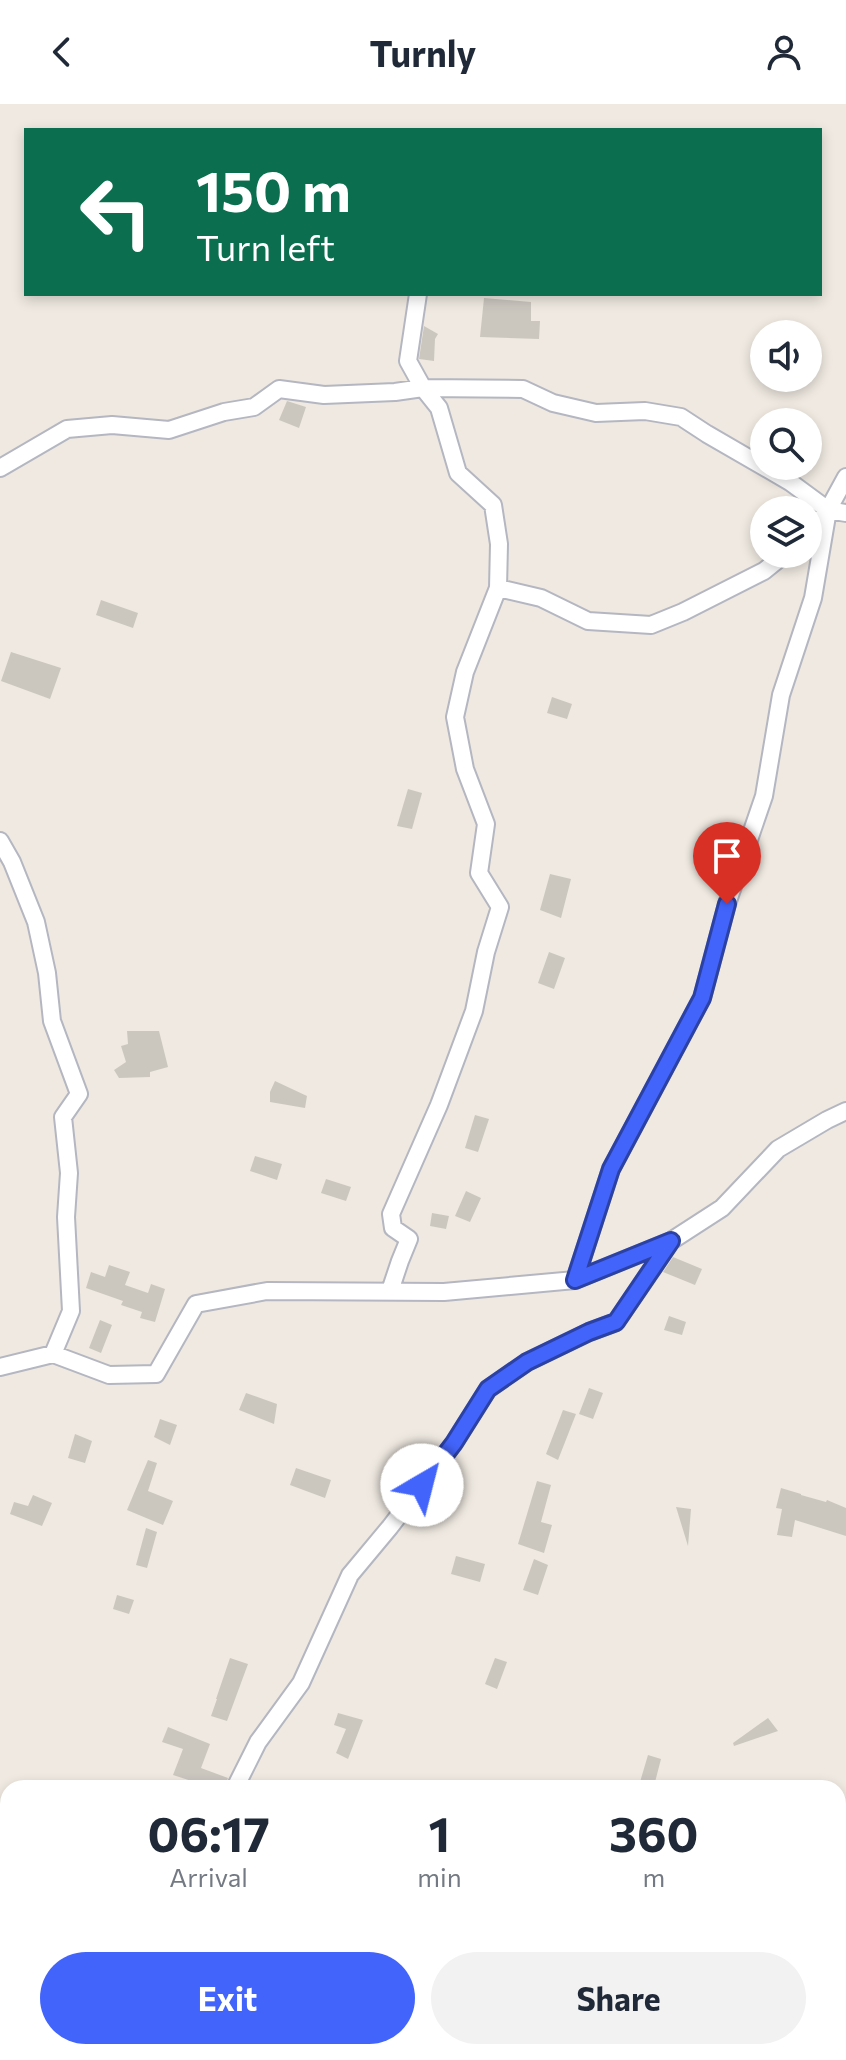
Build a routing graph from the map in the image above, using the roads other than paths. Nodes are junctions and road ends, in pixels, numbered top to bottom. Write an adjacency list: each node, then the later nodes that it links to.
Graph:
1 (418, 296): 2 (street)
2 (423, 388): 3 (street); 5 (street); 9 (street)
3 (0, 468)
4 (846, 477): 5 (street)
5 (828, 510): 6 (street); 7 (street); 13 (street)
6 (846, 513)
7 (822, 518)
8 (768, 568): 9 (street)
9 (498, 588): 14 (street)
10 (0, 841): 15 (street)
11 (846, 1111): 12 (street)
12 (671, 1241): 13 (street); 17 (street)
13 (575, 1280): 14 (street)
14 (390, 1291): 15 (street)
15 (53, 1354): 16 (street)
16 (0, 1367)
17 (239, 1780)

